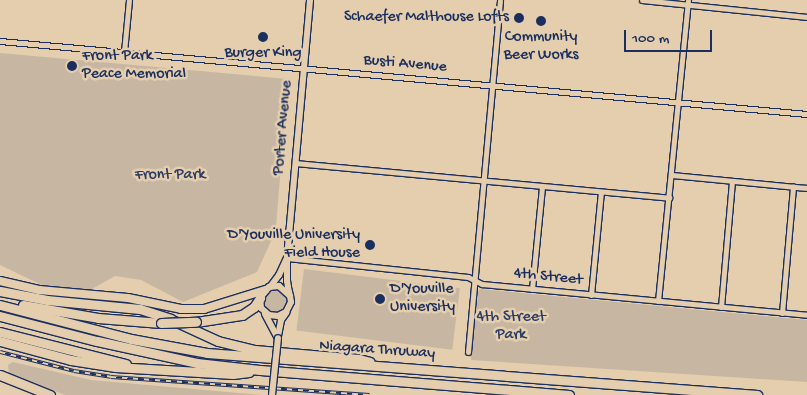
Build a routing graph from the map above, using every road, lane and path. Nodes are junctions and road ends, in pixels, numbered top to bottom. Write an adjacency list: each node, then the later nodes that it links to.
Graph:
1 (129, 0): 8 (street)
2 (310, 0): 9 (street, Porter Avenue)
3 (500, 0): 10 (street)
4 (642, 0): 5 (street)
5 (688, 2): 6 (street); 11 (street)
6 (807, 17)
7 (0, 41): 8 (street, Busti Avenue)
8 (124, 52): 9 (street, Busti Avenue)
9 (303, 69): 10 (street, Busti Avenue); 13 (street, Porter Avenue)
10 (492, 86): 11 (street, Busti Avenue); 16 (street)
11 (678, 102): 12 (street, Busti Avenue); 14 (street)
12 (807, 114)
13 (295, 164): 16 (street); 22 (street, Porter Avenue)
14 (672, 175): 15 (street); 21 (street)
15 (732, 181): 17 (street); 33 (street)
16 (483, 182): 18 (street); 23 (street)
17 (793, 186): 19 (street); 36 (street)
18 (542, 187): 20 (street); 26 (street)
19 (807, 188)
20 (601, 192): 21 (street); 28 (street)
21 (669, 198): 31 (street)
22 (288, 258): 23 (street, 4th Street); 25 (street, Porter Avenue); 29 (street, Porter Avenue)
23 (474, 280): 26 (street, 4th Street); 42 (street)
24 (0, 281): 25 (highway)
25 (267, 288): 29 (street); 30 (street, Porter Avenue)
26 (532, 289): 28 (street, 4th Street)
27 (0, 290): 43 (highway)
28 (591, 295): 31 (street, 4th Street)
29 (290, 296): 34 (street, Porter Avenue)
30 (260, 298): 32 (highway, bridge); 35 (street)
31 (658, 301): 33 (street, 4th Street)
32 (0, 304): 43 (highway, Niagara Thruway)
33 (720, 307): 36 (street, 4th Street)
34 (286, 312): 35 (street); 40 (street, Porter Avenue)
35 (265, 313): 40 (street)
36 (782, 313): 37 (street, 4th Street)
37 (807, 315)
38 (0, 316): 45 (highway, Niagara Thruway)
39 (0, 332): 44 (highway)
40 (278, 338): 48 (street, Porter Avenue, bridge)
41 (0, 341): 44 (highway)
42 (468, 352)
43 (380, 366): 50 (highway, Niagara Thruway)
44 (135, 367): 45 (highway)
45 (260, 370): 49 (highway, Niagara Thruway)
46 (0, 376): 47 (highway)
47 (50, 395)
48 (272, 395)
49 (569, 395)
50 (758, 395)

